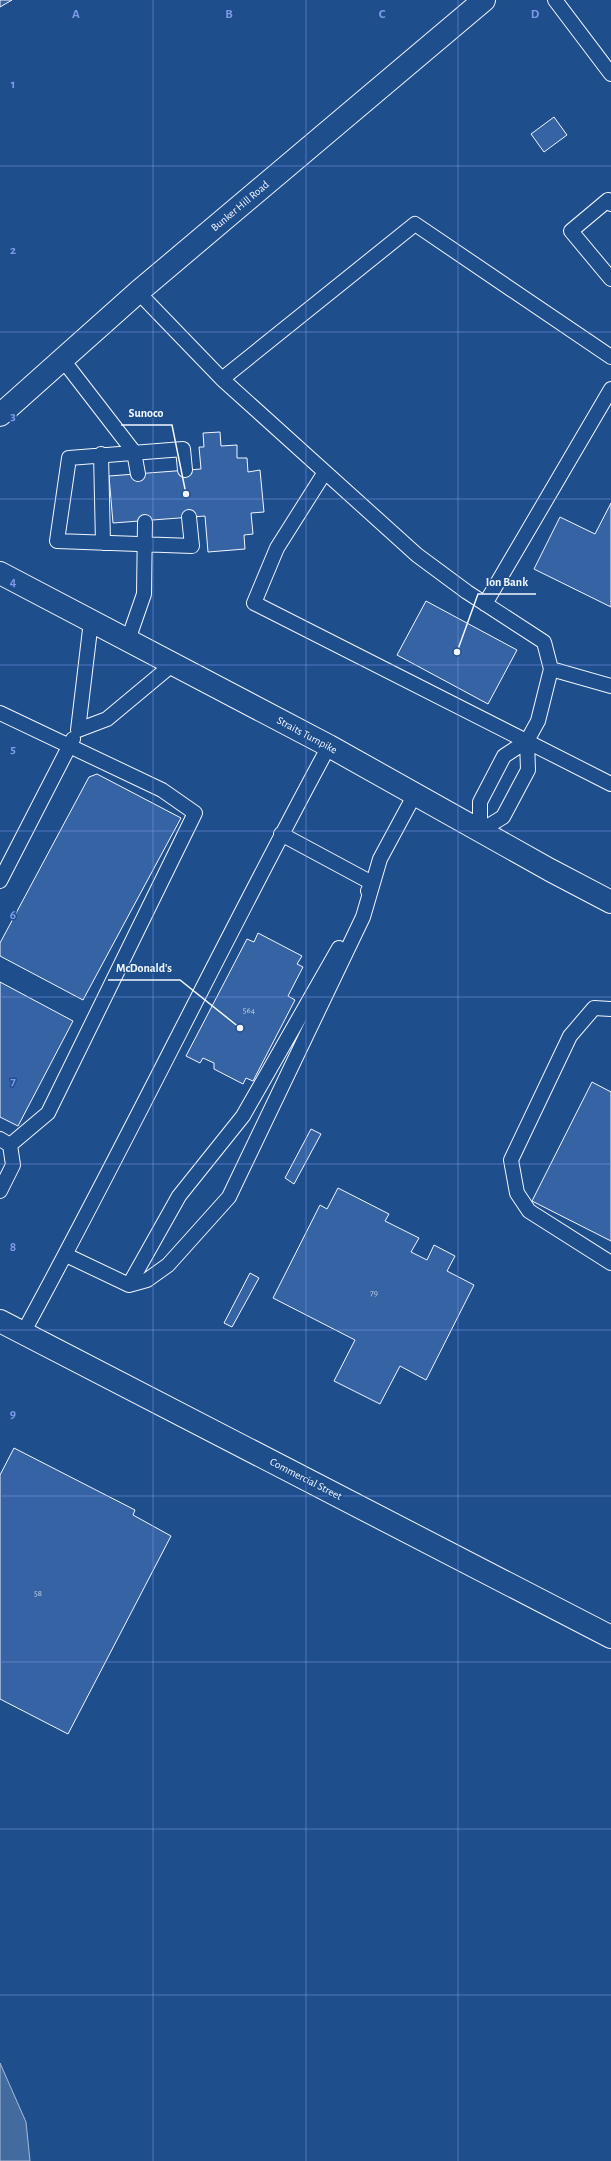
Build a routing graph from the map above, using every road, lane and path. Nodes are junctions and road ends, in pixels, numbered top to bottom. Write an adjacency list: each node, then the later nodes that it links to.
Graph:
1 (484, 0): 6 (main road, Bunker Hill Road)
2 (555, 0): 3 (lane)
3 (611, 74)
4 (611, 204): 5 (lane)
5 (611, 279)
6 (138, 292): 8 (main road, Bunker Hill Road); 9 (lane)
7 (611, 357): 9 (lane)
8 (63, 360): 11 (main road, Bunker Hill Road); 12 (lane)
9 (222, 379): 15 (lane)
10 (611, 389): 22 (lane)
11 (0, 416)
12 (134, 452): 13 (lane); 14 (lane); 16 (lane)
13 (101, 454): 19 (lane); 19 (lane)
14 (185, 470)
15 (325, 472): 22 (lane); 30 (lane)
16 (138, 474)
17 (189, 517): 20 (lane)
18 (145, 522): 20 (lane)
19 (103, 543): 20 (lane)
20 (144, 544): 24 (lane)
21 (0, 573): 23 (main road, Straits Turnpike)
22 (485, 604): 26 (lane)
23 (91, 621): 24 (main road, Straits Turnpike); 29 (lane)
24 (128, 640): 25 (main road, Straits Turnpike)
25 (173, 664): 29 (lane); 31 (main road, Straits Turnpike)
26 (552, 669): 27 (lane); 30 (lane)
27 (611, 686)
28 (0, 713): 32 (lane)
29 (78, 730): 32 (lane)
30 (527, 741): 33 (lane); 35 (lane); 35 (lane)
31 (329, 746): 34 (main road, Straits Turnpike); 36 (lane)
32 (69, 747): 37 (lane); 41 (lane)
33 (611, 784)
34 (415, 794): 35 (main road, Straits Turnpike); 38 (lane)
35 (480, 831): 39 (main road, Straits Turnpike)
36 (281, 834): 38 (lane); 43 (lane)
37 (0, 881)
38 (372, 883): 45 (lane); 45 (lane)
39 (611, 902)
40 (611, 1009): 44 (lane)
41 (5, 1142): 42 (lane)
42 (0, 1191)
43 (66, 1255): 45 (lane); 47 (lane)
44 (611, 1263)
45 (129, 1285)
46 (0, 1321): 47 (main road, Commercial Street)
47 (23, 1333): 48 (main road, Commercial Street)
48 (611, 1637)

